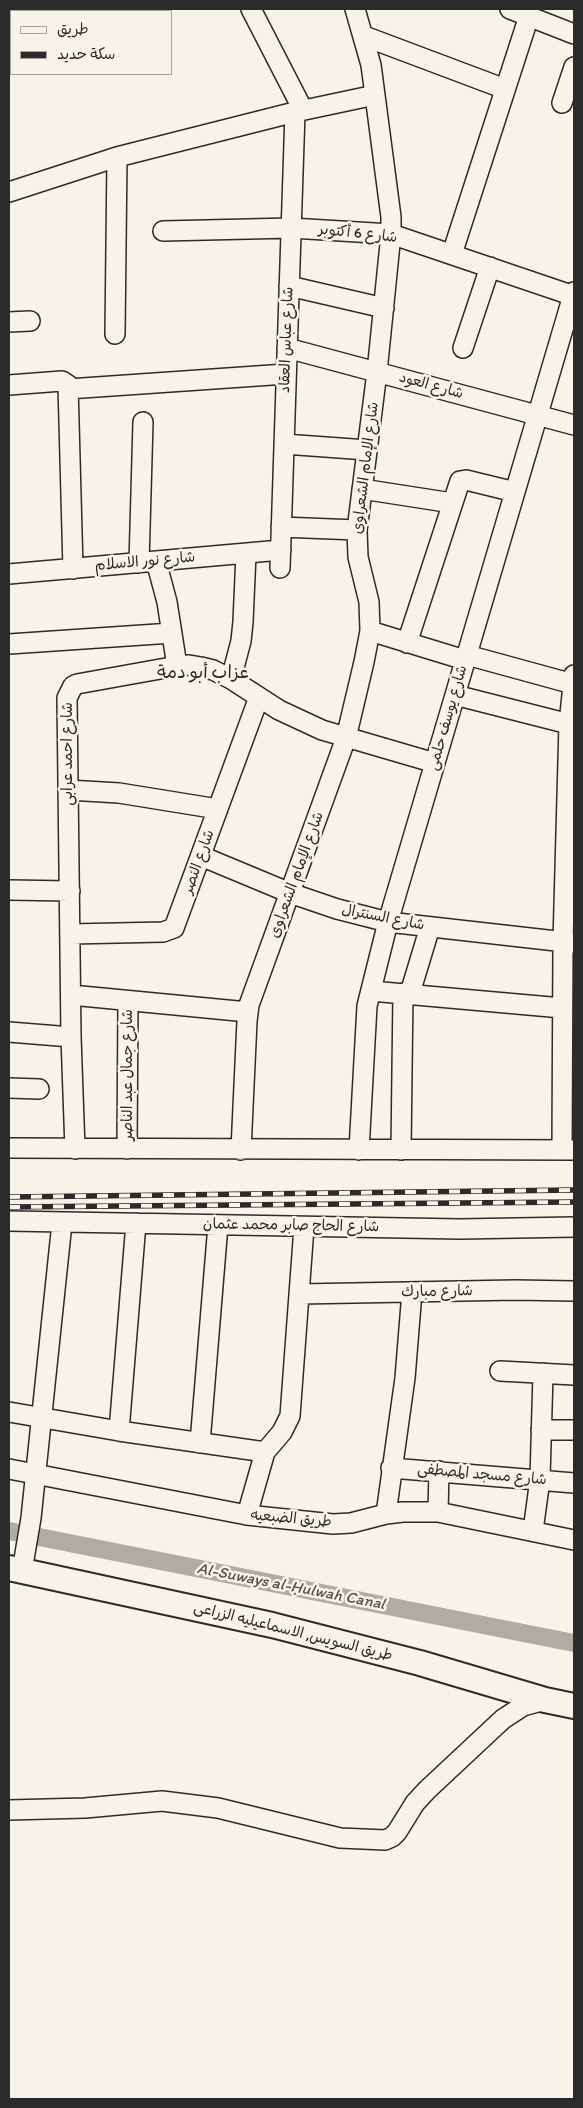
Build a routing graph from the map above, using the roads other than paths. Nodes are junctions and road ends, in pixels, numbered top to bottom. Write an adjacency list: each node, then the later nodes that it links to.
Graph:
1 (252, 9): 10 (street)
2 (355, 9): 5 (street, شارع الإمام الشعراوى)
3 (521, 12): 4 (street); 7 (street)
4 (574, 34)
5 (364, 36): 7 (street); 8 (street, شارع الإمام الشعراوى)
6 (574, 67): 9 (street)
7 (506, 89): 16 (street)
8 (375, 95): 10 (street); 15 (street, شارع الإمام الشعراوى)
9 (562, 103)
10 (298, 111): 11 (street); 13 (street, شارع عباس العقاد)
11 (118, 157): 12 (street); 23 (street)
12 (9, 192)
13 (291, 228): 14 (street, شارع 6 أكتوبر); 15 (street, شارع 6 أكتوبر); 18 (street, شارع عباس العقاد)
14 (163, 231)
15 (391, 234): 16 (street, شارع 6 أكتوبر); 20 (street, شارع الإمام الشعراوى)
16 (452, 254): 17 (street, شارع 6 أكتوبر)
17 (490, 267): 19 (street, شارع 6 أكتوبر); 25 (street)
18 (289, 286): 20 (street); 24 (street, شارع عباس العقاد)
19 (574, 294): 30 (street, شارع يوسف حلمى)
20 (384, 308): 26 (street, شارع الإمام الشعراوى)
21 (30, 320): 22 (street)
22 (9, 322)
23 (115, 334)
24 (287, 348): 26 (street, شارع العود); 27 (street, شارع عباس العقاد)
25 (463, 348)
26 (377, 372): 30 (street, شارع العود); 34 (street, شارع الإمام الشعراوى)
27 (286, 374): 29 (street); 33 (street, شارع عباس العقاد)
28 (9, 385): 29 (street)
29 (68, 389): 43 (street)
30 (538, 414): 32 (street, شارع العود); 36 (street, شارع يوسف حلمى)
31 (143, 422): 42 (street)
32 (574, 425)
33 (284, 444): 34 (street); 38 (street, شارع عباس العقاد)
34 (367, 450): 35 (street, شارع الإمام الشعراوى)
35 (362, 489): 37 (street); 39 (street, شارع الإمام الشعراوى)
36 (514, 492): 37 (street); 49 (street, شارع يوسف حلمى)
37 (452, 503): 47 (street)
38 (281, 527): 39 (street); 41 (street, شارع عباس العقاد)
39 (357, 530): 45 (street, شارع الإمام الشعراوى)
40 (246, 554): 41 (street, شارع نور الاسلام); 42 (street, شارع نور الاسلام); 51 (street)
41 (280, 559)
42 (147, 562): 43 (street, شارع نور الاسلام); 46 (street)
43 (73, 568): 44 (street, شارع نور الاسلام)
44 (9, 574)
45 (370, 631): 47 (street); 56 (street, شارع الإمام الشعراوى)
46 (172, 633): 48 (street); 50 (street)
47 (408, 643): 49 (street)
48 (9, 644)
49 (466, 658): 52 (street); 53 (street, شارع يوسف حلمى)
50 (176, 666): 51 (street, شارع احمد عرابى); 58 (street, شارع احمد عرابى)
51 (231, 679): 54 (street, شارع احمد عرابى)
52 (573, 679): 55 (street)
53 (455, 695): 55 (street); 57 (street, شارع يوسف حلمى)
54 (259, 697): 56 (street, شارع احمد عرابى); 59 (street, شارع النصر)
55 (569, 724): 67 (street)
56 (346, 738): 57 (street, شارع احمد عرابى); 63 (street, شارع الإمام الشعراوى)
57 (435, 763): 64 (street, شارع يوسف حلمى)
58 (68, 790): 59 (street); 62 (street, شارع احمد عرابى)
59 (218, 809): 60 (street, شارع النصر)
60 (201, 856): 63 (street, شارع السنترال); 66 (street, شارع النصر)
61 (9, 890): 62 (street)
62 (70, 891): 66 (street, شارع احمد عرابى)
63 (290, 893): 64 (street, شارع السنترال); 73 (street, شارع الإمام الشعراوى)
64 (388, 922): 65 (street, شارع السنترال); 68 (street, شارع يوسف حلمى)
65 (430, 927): 67 (street, شارع السنترال); 69 (street)
66 (71, 934): 70 (street, شارع احمد عرابى)
67 (569, 943): 72 (street)
68 (371, 991): 69 (street); 82 (street, شارع يوسف حلمى)
69 (406, 993): 72 (street); 83 (street)
70 (71, 995): 71 (street); 75 (street, شارع احمد عرابى)
71 (128, 1002): 73 (street); 80 (street, شارع جمال عبد الناصر)
72 (562, 1008): 84 (street)
73 (248, 1012): 81 (street, شارع الإمام الشعراوى)
74 (9, 1032): 75 (street)
75 (71, 1036): 79 (street, شارع احمد عرابى)
76 (9, 1088): 77 (street)
77 (39, 1089)
78 (9, 1148): 79 (street)
79 (75, 1149): 80 (street)
80 (127, 1149): 81 (street)
81 (241, 1150): 82 (street)
82 (359, 1150): 83 (street)
83 (401, 1150): 84 (street)
84 (568, 1150)
85 (9, 1221): 86 (street, شارع الحاج صابر محمد عثمان)
86 (62, 1223): 87 (street, شارع الحاج صابر محمد عثمان); 98 (street)
87 (136, 1223): 88 (street, شارع الحاج صابر محمد عثمان); 101 (street)
88 (218, 1225): 89 (street, شارع الحاج صابر محمد عثمان); 102 (street)
89 (304, 1227): 90 (street, شارع الحاج صابر محمد عثمان); 93 (street)
90 (574, 1227)
91 (574, 1291): 92 (street, شارع مبارك)
92 (412, 1292): 93 (street, شارع مبارك); 104 (street)
93 (300, 1294): 103 (street)
94 (500, 1371): 95 (street)
95 (543, 1373): 96 (street); 99 (street)
96 (574, 1375)
97 (9, 1412): 98 (street)
98 (42, 1419): 101 (street); 107 (street)
99 (541, 1430): 100 (street); 108 (street)
100 (574, 1430)
101 (119, 1431): 102 (street)
102 (200, 1443): 103 (street)
103 (265, 1452): 112 (street)
104 (391, 1468): 106 (street, شارع مسجد المصطفى); 111 (street)
105 (9, 1469): 107 (street, طريق الضبعيه)
106 (439, 1471): 108 (street, شارع مسجد المصطفى); 110 (street)
107 (36, 1474): 112 (street, طريق الضبعيه); 115 (street)
108 (540, 1479): 109 (street, شارع مسجد المصطفى); 113 (street)
109 (574, 1483)
110 (438, 1512): 111 (street, طريق الضبعيه); 113 (street, طريق الضبعيه)
111 (386, 1514): 112 (street, طريق الضبعيه)
112 (247, 1515)
113 (532, 1531): 114 (street, طريق الضبعيه)
114 (574, 1540)
115 (16, 1569): 116 (main road, طريق السويس, الاسماعيليه الزراعى)
116 (545, 1700): 117 (main road, طريق السويس, الاسماعيليه الزراعى); 118 (street)
117 (574, 1706)
118 (9, 1810)

